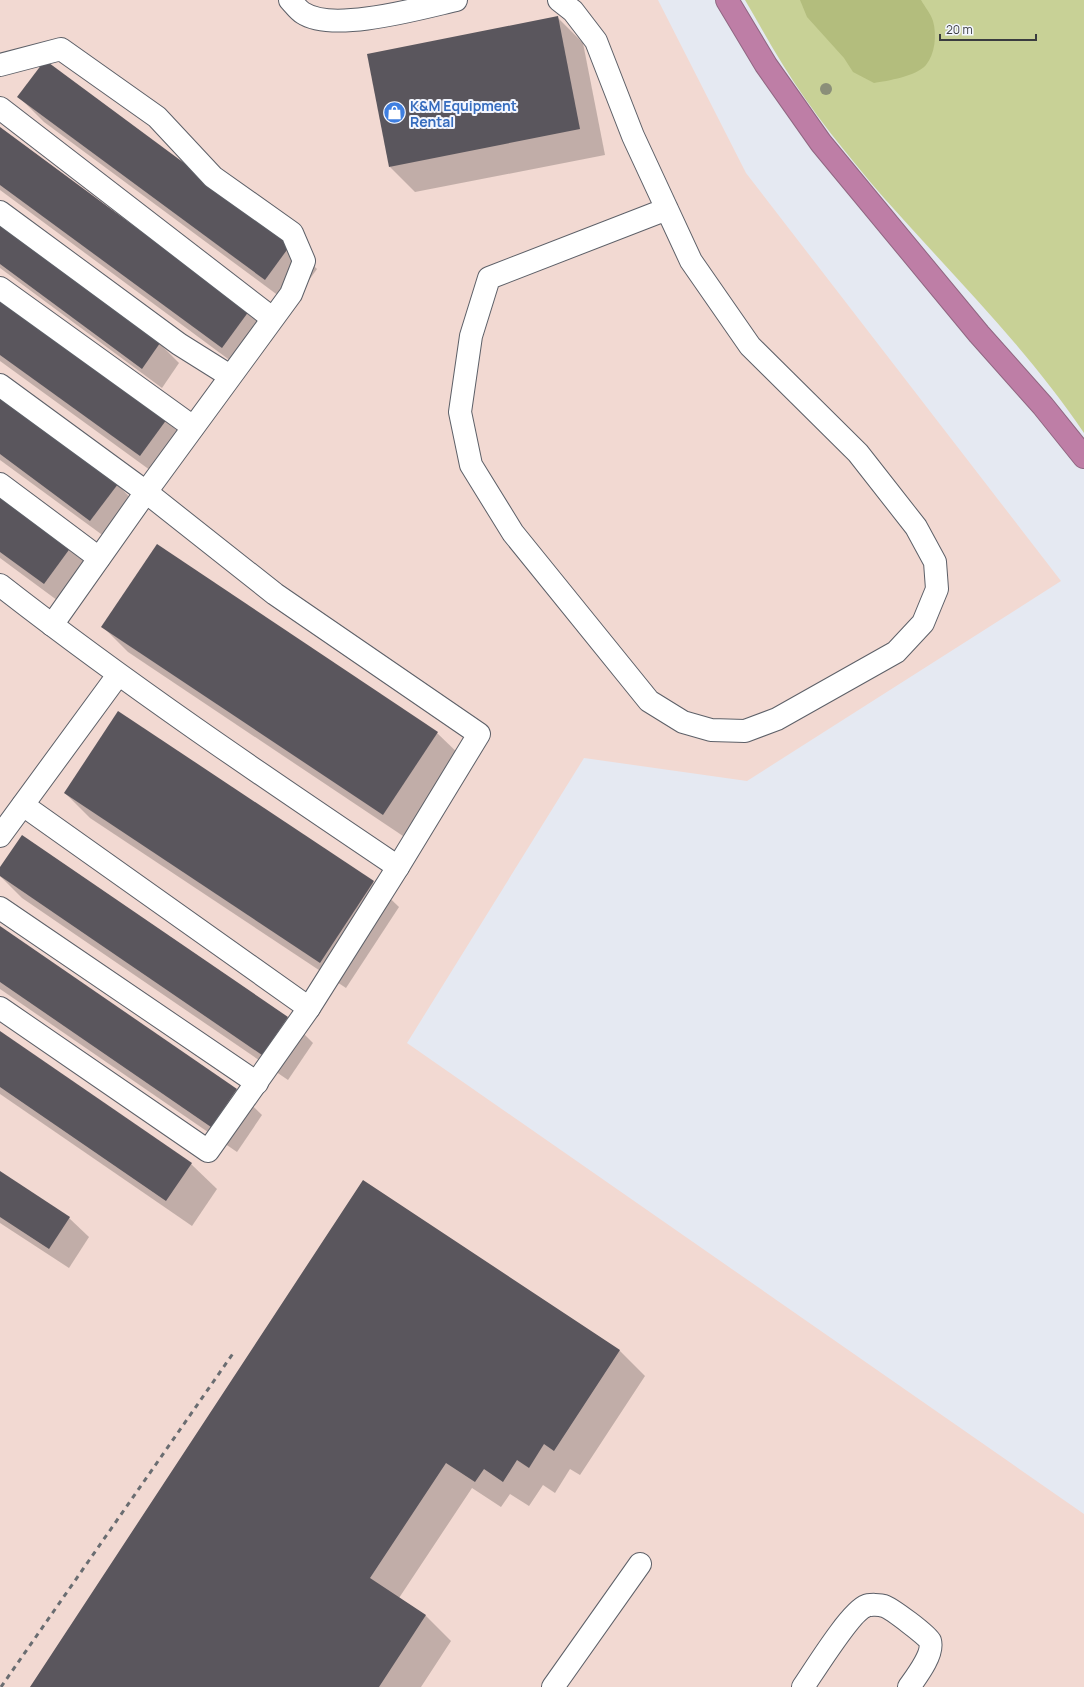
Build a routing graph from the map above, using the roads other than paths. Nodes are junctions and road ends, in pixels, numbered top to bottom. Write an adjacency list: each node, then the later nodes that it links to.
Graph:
1 (290, 0): 2 (lane)
2 (456, 0)
3 (559, 0): 7 (lane)
4 (727, 0): 14 (highway)
5 (0, 65): 10 (lane)
6 (0, 108): 10 (lane)
7 (667, 209): 7 (lane)
8 (0, 212): 11 (lane)
9 (0, 288): 13 (lane)
10 (272, 318): 11 (lane)
11 (230, 376): 13 (lane)
12 (0, 385): 16 (lane)
13 (193, 427): 16 (lane)
14 (1084, 457)
15 (0, 484): 17 (lane)
16 (146, 492): 17 (lane); 23 (lane)
17 (99, 558): 19 (lane)
18 (0, 585): 19 (lane)
19 (52, 625): 20 (lane)
20 (118, 675): 21 (lane); 23 (lane)
21 (23, 805): 22 (lane); 26 (lane)
22 (0, 836)
23 (398, 867): 26 (lane)
24 (0, 908): 27 (lane)
25 (0, 1008): 27 (lane)
26 (308, 1008): 27 (lane)
27 (256, 1082)
28 (640, 1564): 29 (lane)
29 (553, 1687)
30 (803, 1687): 31 (lane)
31 (909, 1687)

